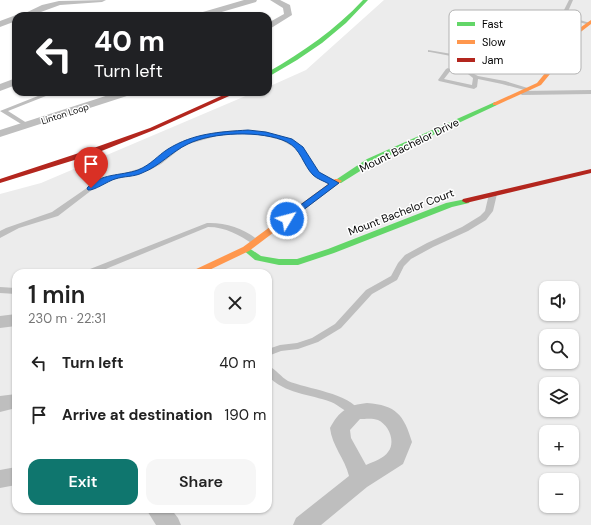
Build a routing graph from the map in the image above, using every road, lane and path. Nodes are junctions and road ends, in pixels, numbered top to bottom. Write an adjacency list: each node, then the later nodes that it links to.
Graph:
1 (102, 0): 7 (street)
2 (253, 0): 8 (street)
3 (274, 0): 10 (street)
4 (366, 0): 17 (street)
5 (571, 0): 6 (lane)
6 (566, 10)
7 (31, 12)
8 (212, 12)
9 (12, 20): 12 (street)
10 (272, 23)
11 (590, 23): 13 (street, Mount Bachelor Drive)
12 (0, 24)
13 (581, 29)
14 (430, 51): 15 (lane)
15 (449, 54)
16 (448, 70): 20 (lane)
17 (272, 72)
18 (471, 74): 20 (lane)
19 (547, 74): 23 (street, Mount Bachelor Drive)
20 (476, 77): 23 (lane)
21 (12, 84): 22 (street)
22 (0, 88)
23 (524, 91): 24 (lane); 32 (street, Mount Bachelor Drive)
24 (591, 92)
25 (42, 96): 28 (lane)
26 (117, 96): 28 (street, Linton Loop)
27 (226, 96): 31 (street)
28 (28, 126): 29 (street, Linton Loop)
29 (0, 134)
30 (591, 171): 33 (street, Mount Bachelor Court)
31 (0, 181)
32 (335, 183): 34 (lane); 35 (street, Mount Bachelor Drive)
33 (493, 194): 36 (street, Mount Bachelor Court); 43 (lane)
34 (0, 236)
35 (256, 242): 36 (street, Mount Bachelor Drive); 37 (lane)
36 (246, 250): 38 (street, Mount Bachelor Drive)
37 (98, 269)
38 (204, 269)
39 (0, 290): 40 (lane)
40 (12, 291)
41 (12, 320): 42 (street)
42 (0, 322)
43 (272, 351)
44 (272, 374): 47 (lane)
45 (12, 402): 46 (street)
46 (0, 404)
47 (355, 412): 50 (street); 50 (street)
48 (12, 477): 49 (street)
49 (0, 479)
50 (360, 480): 53 (street)
51 (160, 513): 52 (street)
52 (170, 525)
53 (304, 525)

